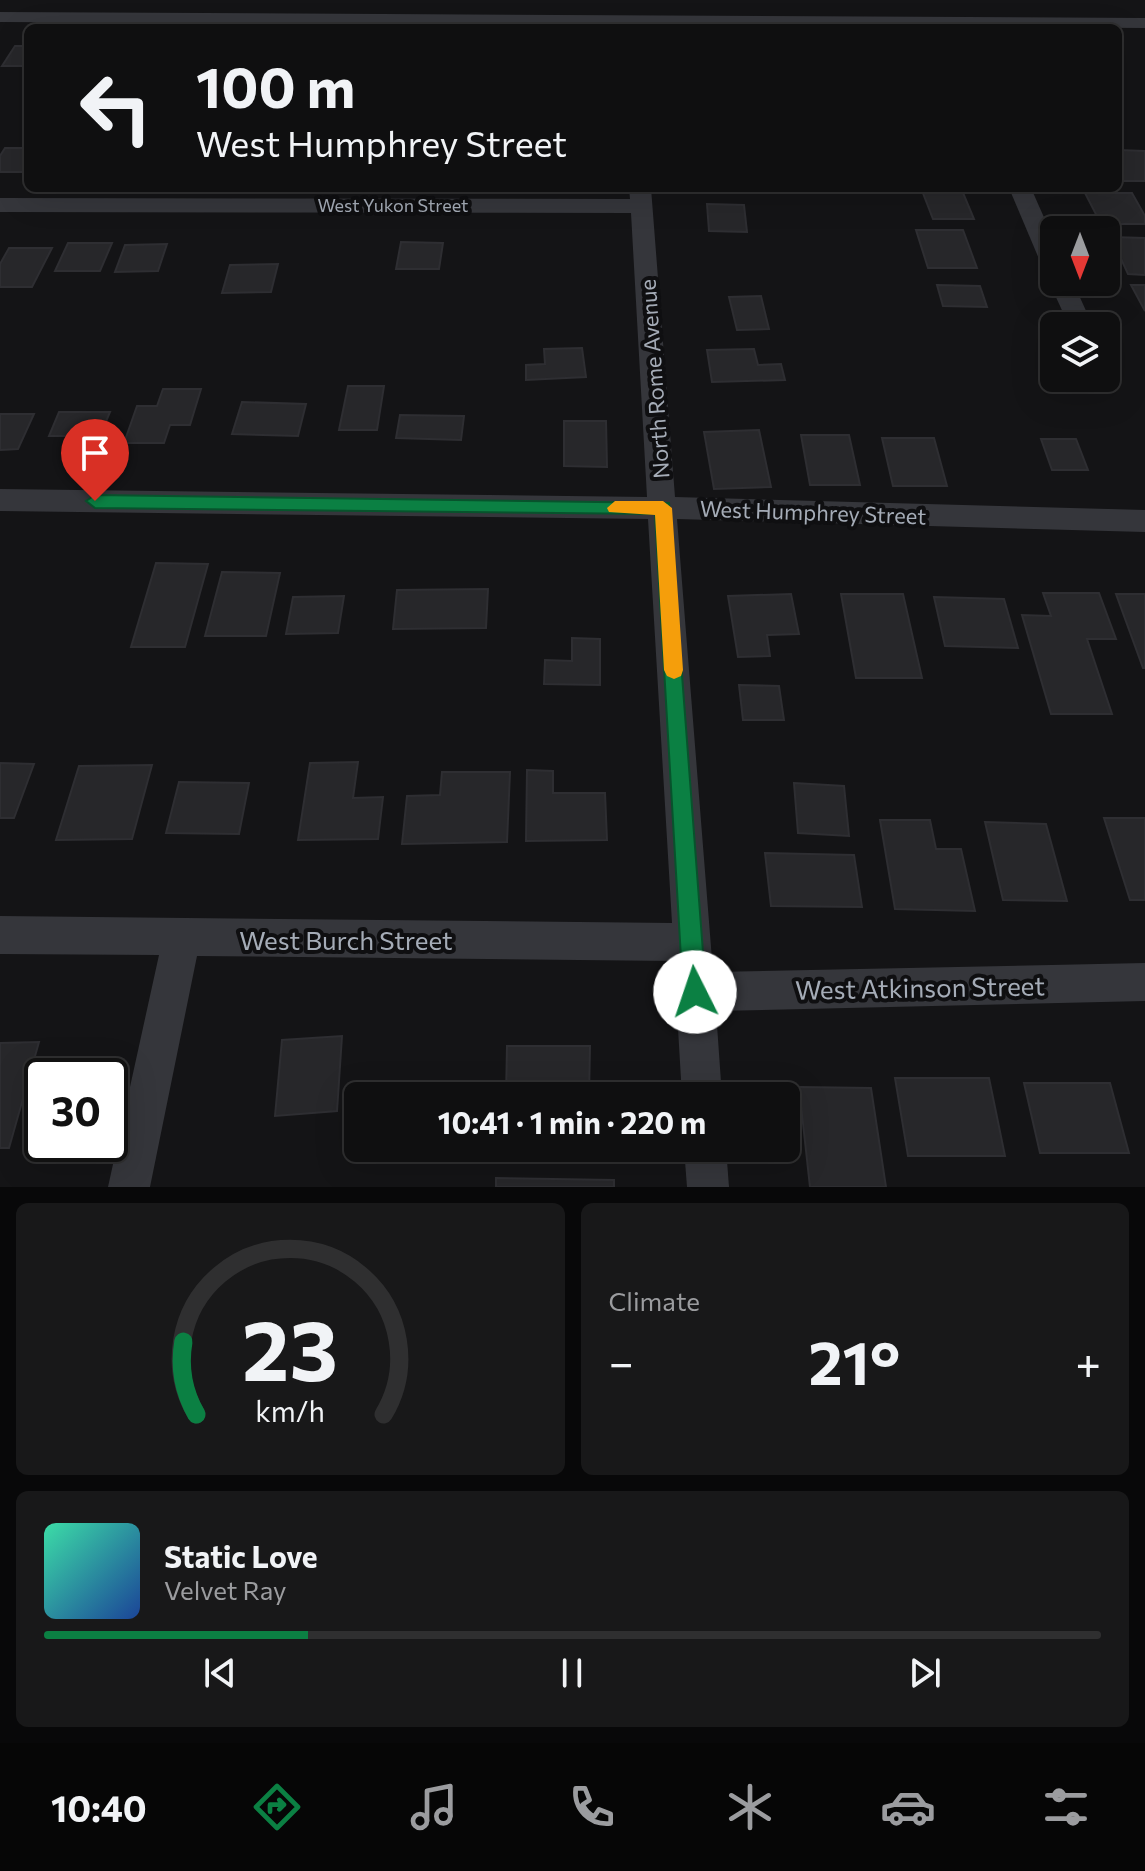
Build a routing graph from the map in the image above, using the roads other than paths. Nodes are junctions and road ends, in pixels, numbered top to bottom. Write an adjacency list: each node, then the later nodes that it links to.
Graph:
1 (625, 0): 5 (street)
2 (937, 0): 6 (street)
3 (0, 17): 5 (street)
4 (1145, 23): 7 (street)
5 (627, 24)
6 (947, 24)
7 (1079, 24)
8 (1022, 192): 11 (street)
9 (641, 197): 10 (street, West Yukon Street); 13 (street, North Rome Avenue)
10 (0, 205)
11 (1040, 234)
12 (0, 500): 13 (street, West Humphrey Street)
13 (663, 508): 14 (street, West Humphrey Street); 17 (street, North Rome Avenue)
14 (1145, 521)
15 (0, 935): 16 (street, West Burch Street)
16 (182, 937): 17 (street, West Burch Street); 22 (street)
17 (691, 942): 19 (street, North Rome Avenue)
18 (1145, 982): 19 (street, West Atkinson Street)
19 (695, 992): 20 (street, North Rome Avenue)
20 (701, 1082)
21 (706, 1162): 23 (street)
22 (129, 1187)
23 (708, 1187)

